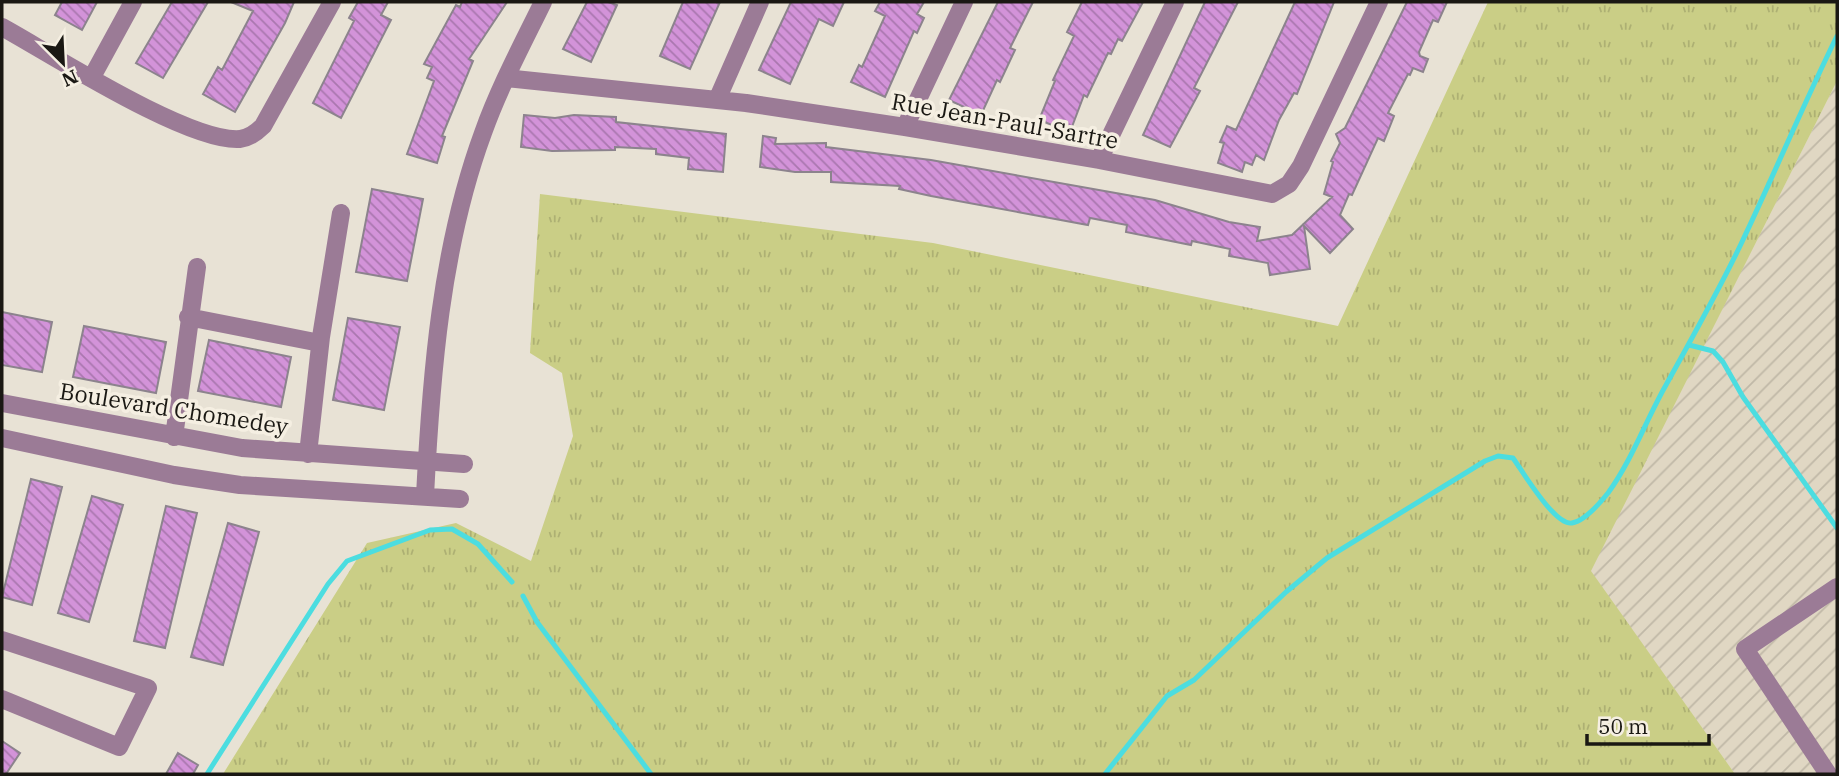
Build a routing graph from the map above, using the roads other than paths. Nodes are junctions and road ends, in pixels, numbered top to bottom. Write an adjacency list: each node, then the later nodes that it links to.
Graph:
1 (133, 2): 9 (street)
2 (332, 2): 9 (street)
3 (543, 2): 10 (street)
4 (760, 2): 11 (street)
5 (964, 2): 12 (street)
6 (1175, 2): 13 (street)
7 (1379, 2): 13 (street, Rue Jean-Paul-Sartre)
8 (2, 27): 9 (street)
9 (92, 77)
10 (506, 78): 11 (street, Rue Jean-Paul-Sartre); 22 (street)
11 (717, 100): 12 (street, Rue Jean-Paul-Sartre)
12 (905, 127): 13 (street, Rue Jean-Paul-Sartre)
13 (1099, 160)
14 (341, 213): 17 (street)
15 (197, 267): 16 (street)
16 (188, 317): 17 (street); 19 (street)
17 (320, 343): 21 (street)
18 (2, 403): 19 (street, Boulevard Chomedey)
19 (174, 437): 21 (street, Boulevard Chomedey)
20 (2, 438): 24 (street)
21 (308, 454): 22 (street, Boulevard Chomedey)
22 (427, 462): 23 (street, Boulevard Chomedey); 24 (street)
23 (464, 464)
24 (425, 496): 25 (street)
25 (460, 499)
26 (1837, 587): 29 (street)
27 (2, 640): 28 (street)
28 (2, 699)
29 (1828, 774)

